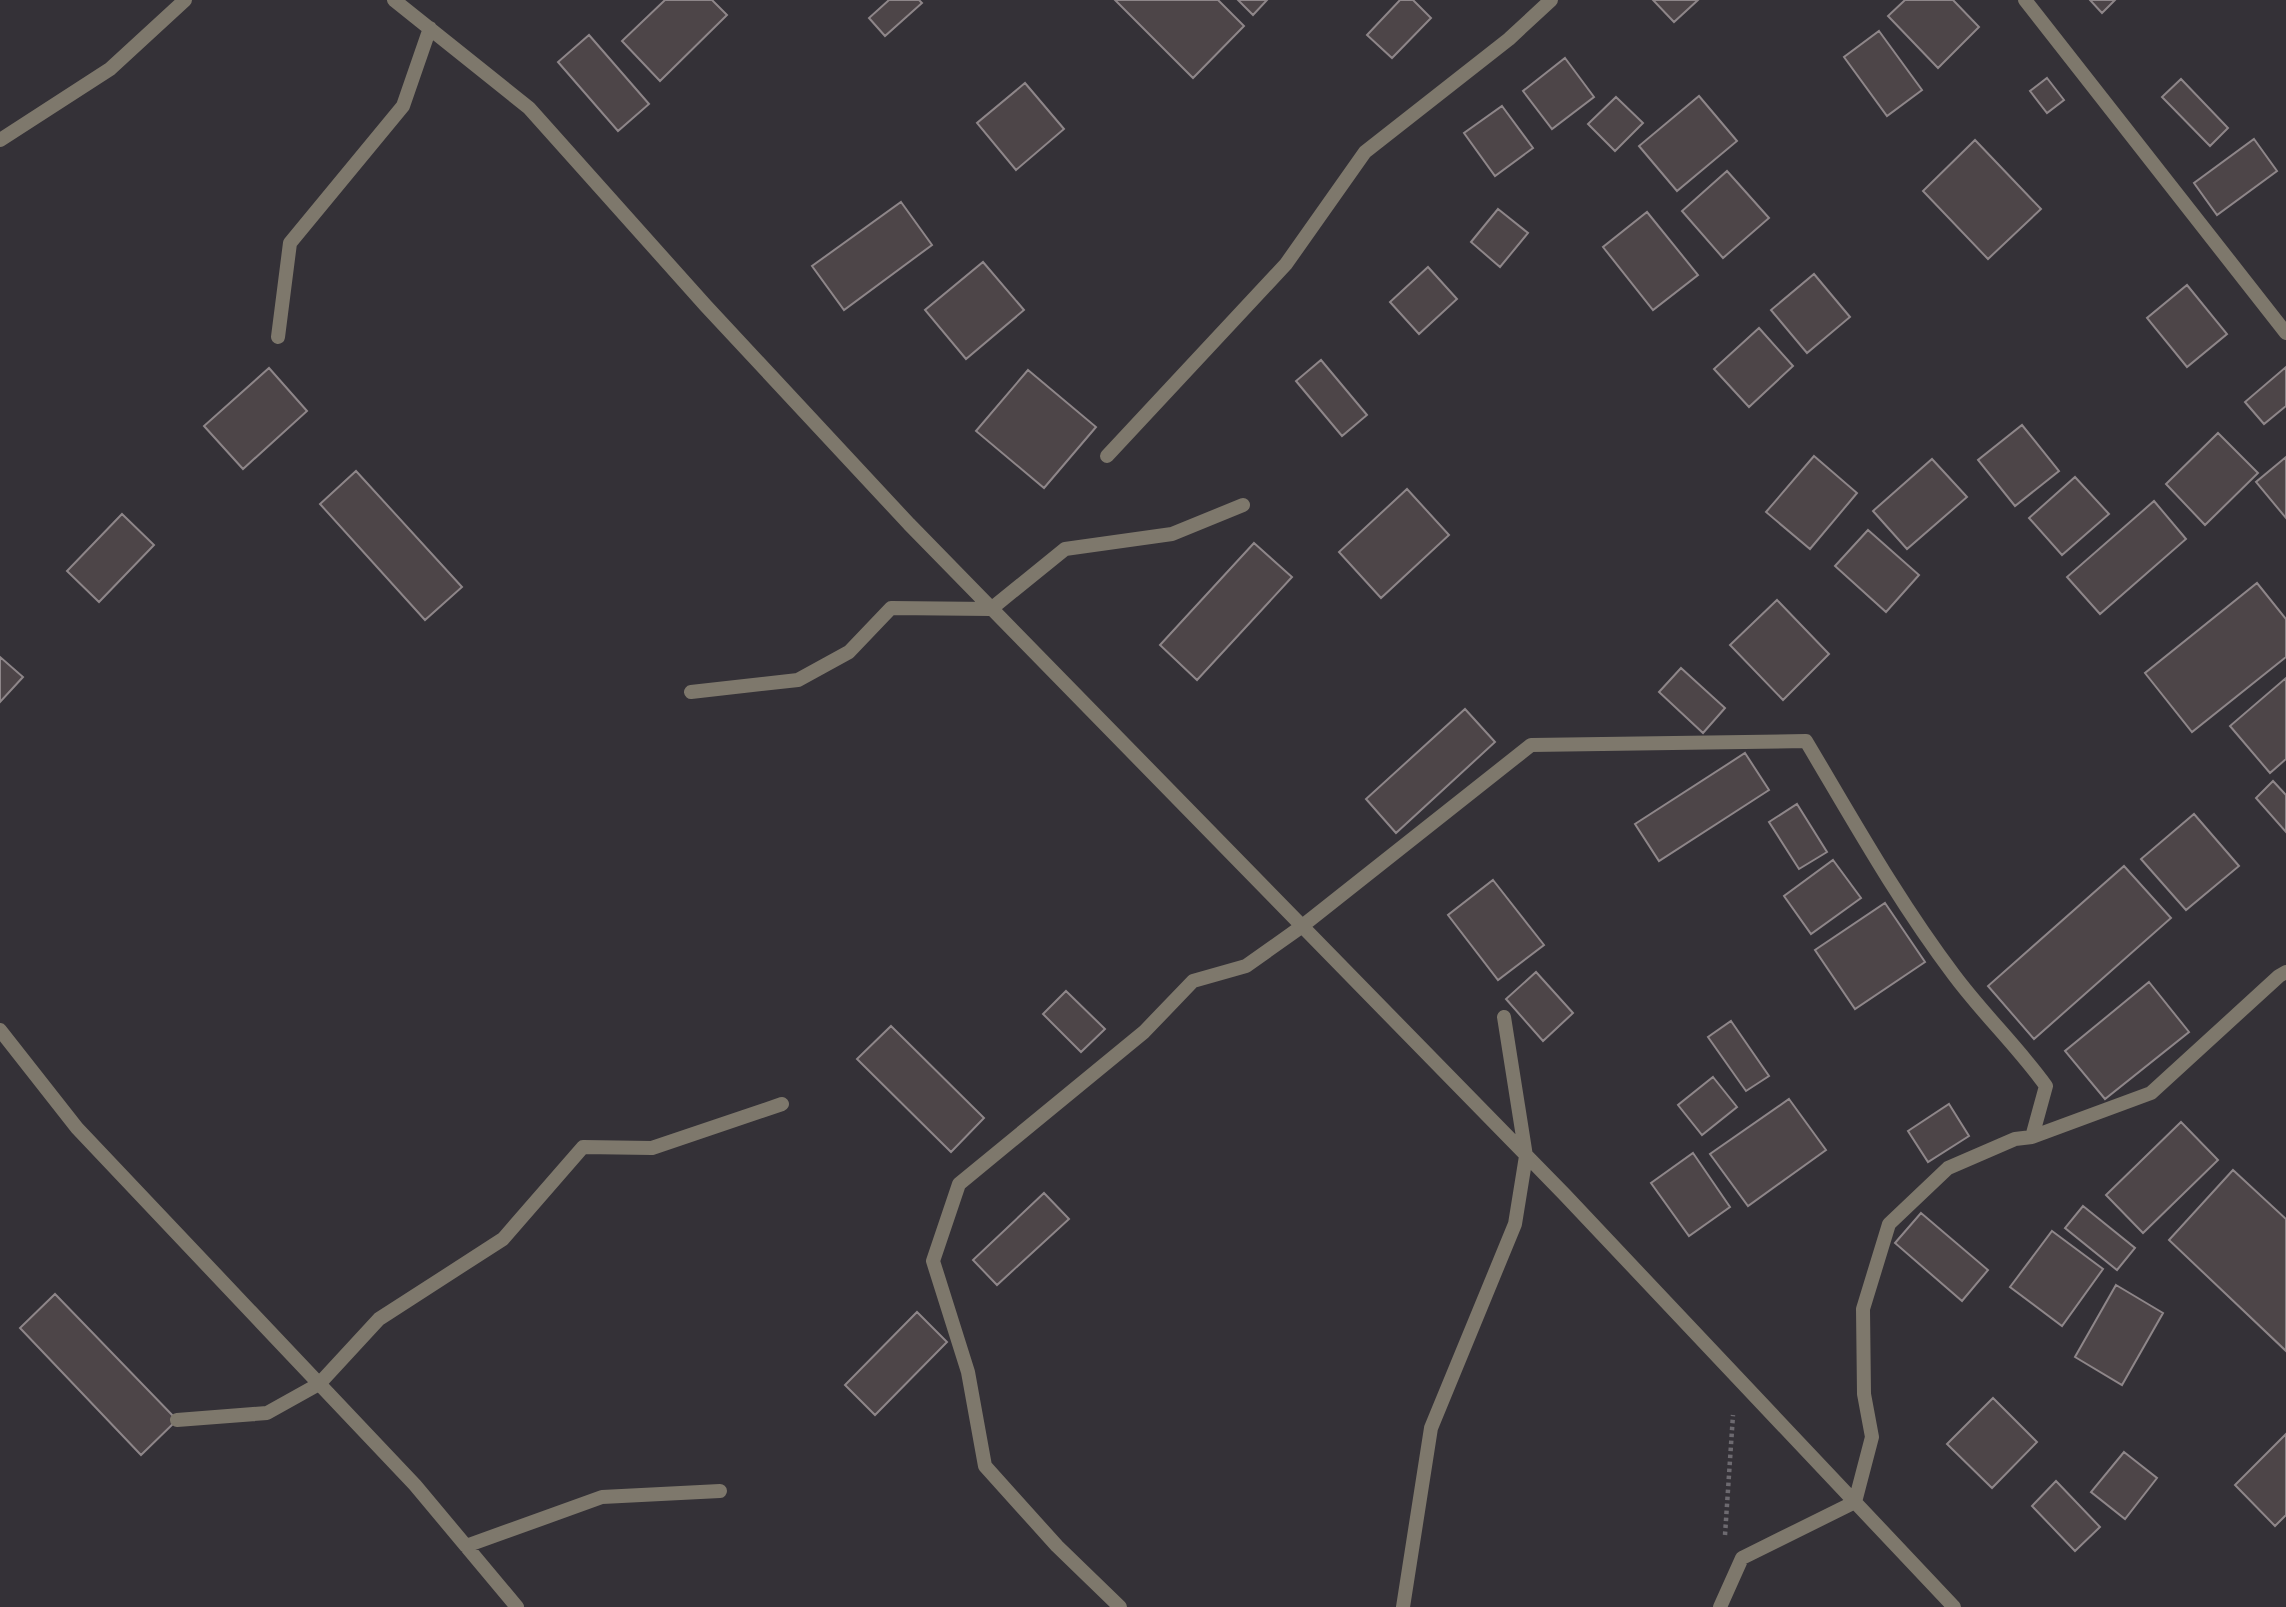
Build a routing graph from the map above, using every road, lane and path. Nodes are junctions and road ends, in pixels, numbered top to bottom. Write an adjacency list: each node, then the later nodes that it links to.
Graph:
1 (185, 0): 6 (street)
2 (394, 0): 5 (street)
3 (1550, 0): 9 (street)
4 (2025, 0): 7 (street)
5 (430, 28): 8 (street); 11 (street)
6 (0, 140)
7 (2286, 333)
8 (278, 337)
9 (1107, 456)
10 (1243, 505): 11 (street)
11 (991, 609): 12 (street); 13 (street)
12 (691, 692)
13 (1301, 927): 18 (street); 19 (street); 28 (street)
14 (2286, 972): 18 (street)
15 (1504, 1017): 19 (street)
16 (0, 1030): 21 (street)
17 (782, 1104): 21 (street)
18 (2032, 1137): 24 (street)
19 (1526, 1156): 20 (street); 29 (street)
20 (1736, 1376): 24 (street); 25 (path)
21 (319, 1384): 22 (street); 26 (street)
22 (177, 1420)
23 (720, 1491): 26 (street)
24 (1856, 1502): 30 (street); 31 (street)
25 (1724, 1541)
26 (467, 1546): 27 (street)
27 (517, 1607)
28 (1120, 1607)
29 (1403, 1607)
30 (1720, 1607)
31 (1954, 1607)

